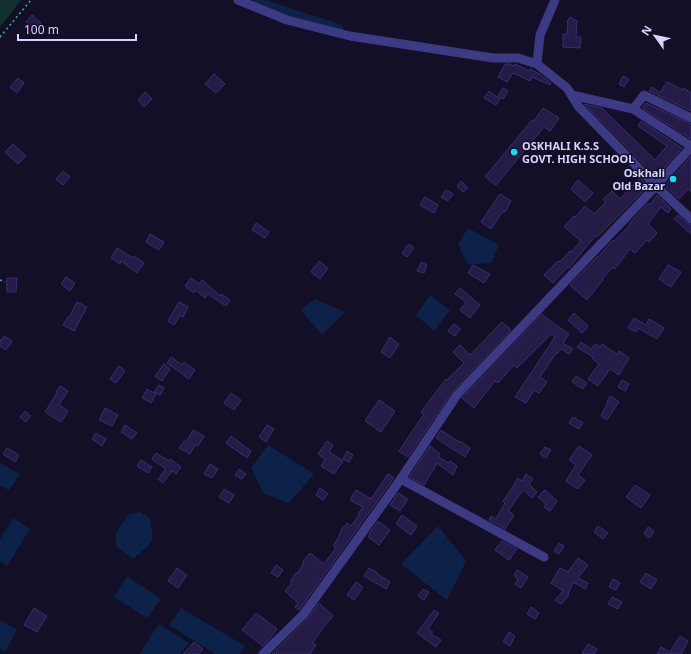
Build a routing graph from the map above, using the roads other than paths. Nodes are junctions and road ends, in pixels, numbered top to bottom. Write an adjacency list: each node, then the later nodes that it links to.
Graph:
1 (238, 0): 3 (street)
2 (554, 0): 3 (street)
3 (537, 64): 4 (street)
4 (572, 95): 5 (street); 8 (street)
5 (633, 109): 6 (street); 7 (street)
6 (691, 118)
7 (691, 146): 8 (street)
8 (656, 186): 9 (street); 10 (street)
9 (691, 219)
10 (401, 479): 11 (street); 12 (street)
11 (544, 557)
12 (263, 654)

